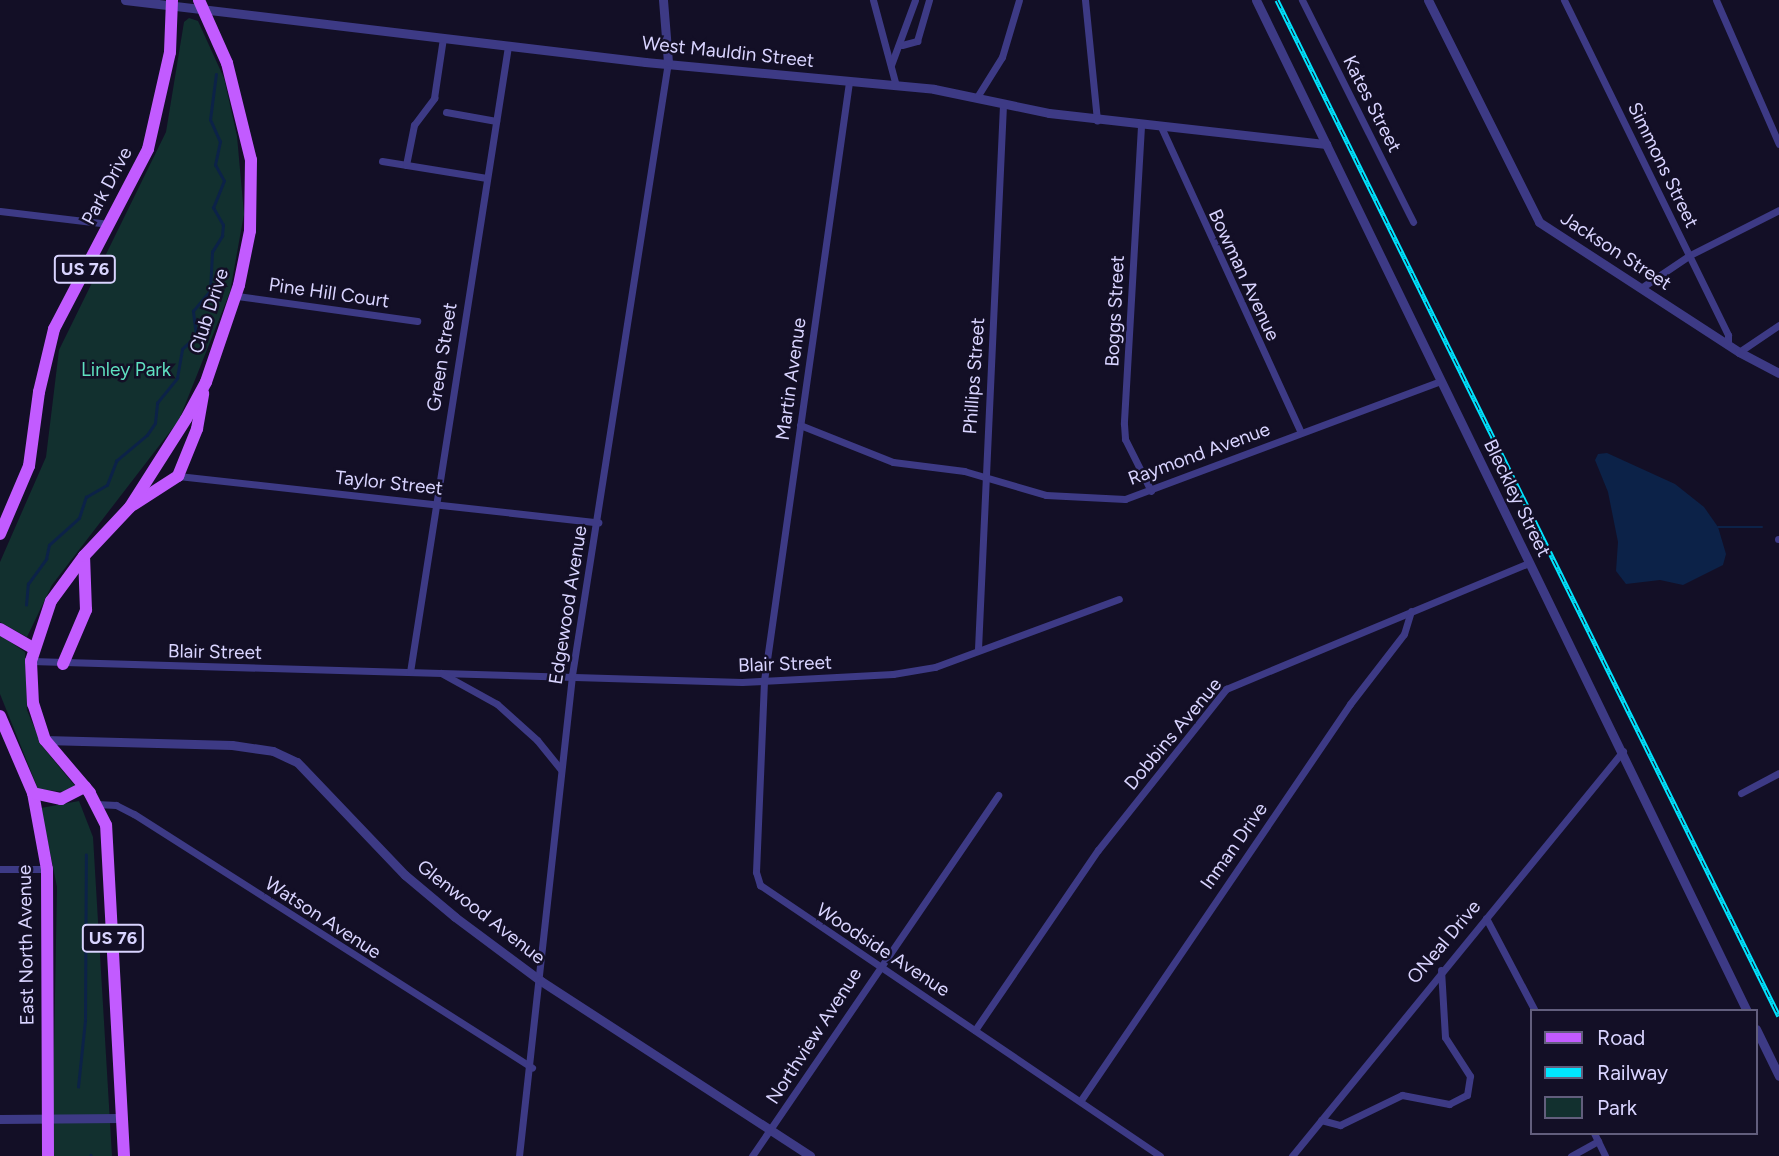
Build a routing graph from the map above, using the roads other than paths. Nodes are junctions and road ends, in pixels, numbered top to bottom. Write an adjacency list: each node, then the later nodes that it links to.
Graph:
1 (125, 0): 13 (street, West Mauldin Street)
2 (663, 0): 18 (street)
3 (873, 0): 19 (street)
4 (915, 0): 16 (street)
5 (929, 0): 16 (street)
6 (1019, 0): 22 (street)
7 (1085, 0): 25 (street)
8 (1256, 0): 29 (street, Bleckley Street)
9 (1302, 0): 36 (street, Kates Street)
10 (1428, 0): 39 (street, Jackson Street)
11 (1564, 0): 38 (street, Simmons Street)
12 (1716, 0): 30 (street)
13 (173, 3): 14 (street, West Mauldin Street); 37 (main road, Park Drive / US 76)
14 (202, 5): 15 (street, West Mauldin Street); 40 (main road, Club Drive / US 76)
15 (443, 38): 17 (street, West Mauldin Street); 32 (street)
16 (902, 45): 19 (street)
17 (508, 47): 18 (street, West Mauldin Street); 26 (street, Green Street)
18 (668, 62): 20 (street, West Mauldin Street); 55 (street, Edgewood Avenue)
19 (891, 65): 21 (street)
20 (849, 82): 21 (street, West Mauldin Street); 48 (street, Martin Avenue)
21 (896, 86): 22 (street, West Mauldin Street)
22 (976, 97): 23 (street, West Mauldin Street)
23 (1003, 105): 25 (street, West Mauldin Street); 51 (street, Phillips Street)
24 (446, 113): 26 (street)
25 (1097, 120): 27 (street, West Mauldin Street)
26 (496, 121): 33 (street, Green Street)
27 (1141, 126): 28 (street, West Mauldin Street); 52 (street, Boggs Street)
28 (1162, 129): 29 (street, West Mauldin Street); 49 (street, Bowman Avenue)
29 (1326, 144): 46 (street, Bleckley Street)
30 (1779, 144)
31 (382, 161): 32 (street)
32 (406, 165): 33 (street)
33 (487, 178): 53 (street, Green Street)
34 (1779, 210): 38 (street)
35 (0, 211): 37 (street)
36 (1413, 222)
37 (109, 224): 56 (main road, Park Drive / US 76)
38 (1690, 255): 39 (street); 43 (street, Simmons Street)
39 (1641, 288): 43 (street, Jackson Street)
40 (237, 296): 41 (street, Pine Hill Court); 47 (main road, Club Drive / US 76)
41 (417, 321)
42 (1779, 325): 44 (street)
43 (1728, 345): 44 (street, Jackson Street)
44 (1739, 352): 45 (street, Jackson Street)
45 (1779, 373)
46 (1441, 381): 49 (street, Raymond Avenue); 58 (street, Bleckley Street)
47 (206, 382): 50 (main road); 54 (main road, Club Drive / US 76)
48 (800, 425): 51 (street, Raymond Avenue); 68 (street, Martin Avenue)
49 (1301, 433): 52 (street, Raymond Avenue)
50 (178, 476): 53 (street, Taylor Street); 54 (main road)
51 (984, 477): 52 (street, Raymond Avenue); 62 (street, Phillips Street)
52 (1151, 491)
53 (434, 503): 55 (street, Taylor Street); 65 (street, Green Street)
54 (130, 506): 57 (main road, Club Drive / US 76)
55 (598, 522): 67 (street, Edgewood Avenue)
56 (0, 534)
57 (84, 556): 63 (main road, Club Drive / US 76); 64 (main road)
58 (1529, 563): 60 (street, Dobbins Avenue); 72 (street, Bleckley Street)
59 (1119, 599): 62 (street, Blair Street)
60 (1411, 611): 88 (street, Dobbins Avenue); 92 (street, Inman Drive)
61 (0, 629): 63 (main road)
62 (978, 649): 68 (street, Blair Street)
63 (32, 655): 64 (street, Blair Street); 71 (main road, US 76)
64 (63, 664): 65 (street, Blair Street)
65 (410, 672): 66 (street, Blair Street)
66 (441, 673): 67 (street, Blair Street); 73 (street, Blair Street)
67 (572, 675): 68 (street, Blair Street); 73 (street, Edgewood Avenue)
68 (764, 681): 83 (street, Woodside Avenue)
69 (0, 716): 70 (main road, East North Avenue)
70 (6, 738): 76 (main road, East North Avenue)
71 (45, 740): 75 (main road, US 76); 85 (street, Glenwood Avenue)
72 (1623, 751): 82 (street, ONeal Drive); 87 (street, Bleckley Street)
73 (561, 770): 85 (street, Edgewood Avenue)
74 (1778, 775): 77 (street)
75 (85, 787): 76 (main road); 79 (main road, US 76)
76 (33, 793): 81 (main road, East North Avenue)
77 (1741, 793)
78 (998, 795): 83 (street, Northview Avenue)
79 (95, 804): 90 (street, Watson Avenue); 93 (main road, US 76)
80 (0, 869): 81 (street)
81 (47, 869): 95 (main road, East North Avenue)
82 (1486, 918): 84 (street, ONeal Drive); 86 (street)
83 (878, 964): 88 (street, Woodside Avenue); 97 (street, Northview Avenue)
84 (1441, 969): 96 (street, ONeal Drive); 96 (street)
85 (541, 981): 90 (street, Edgewood Avenue); 97 (street, Glenwood Avenue)
86 (1534, 1009)
87 (1747, 1009)
88 (975, 1030): 92 (street, Woodside Avenue)
89 (1758, 1033): 91 (street)
90 (532, 1068): 101 (street, Edgewood Avenue)
91 (1779, 1076)
92 (1081, 1100): 104 (street, Woodside Avenue)
93 (121, 1118): 95 (street); 100 (main road, US 76)
94 (0, 1119): 95 (street)
95 (48, 1119): 99 (main road, East North Avenue)
96 (1321, 1120): 105 (street, ONeal Drive)
97 (771, 1131): 102 (street, Northview Avenue); 103 (street, Glenwood Avenue)
98 (1596, 1137): 106 (street); 107 (street)
99 (48, 1156)
100 (124, 1156)
101 (519, 1156)
102 (752, 1156)
103 (810, 1156)
104 (1160, 1156)
105 (1292, 1156)
106 (1571, 1156)
107 (1605, 1156)

